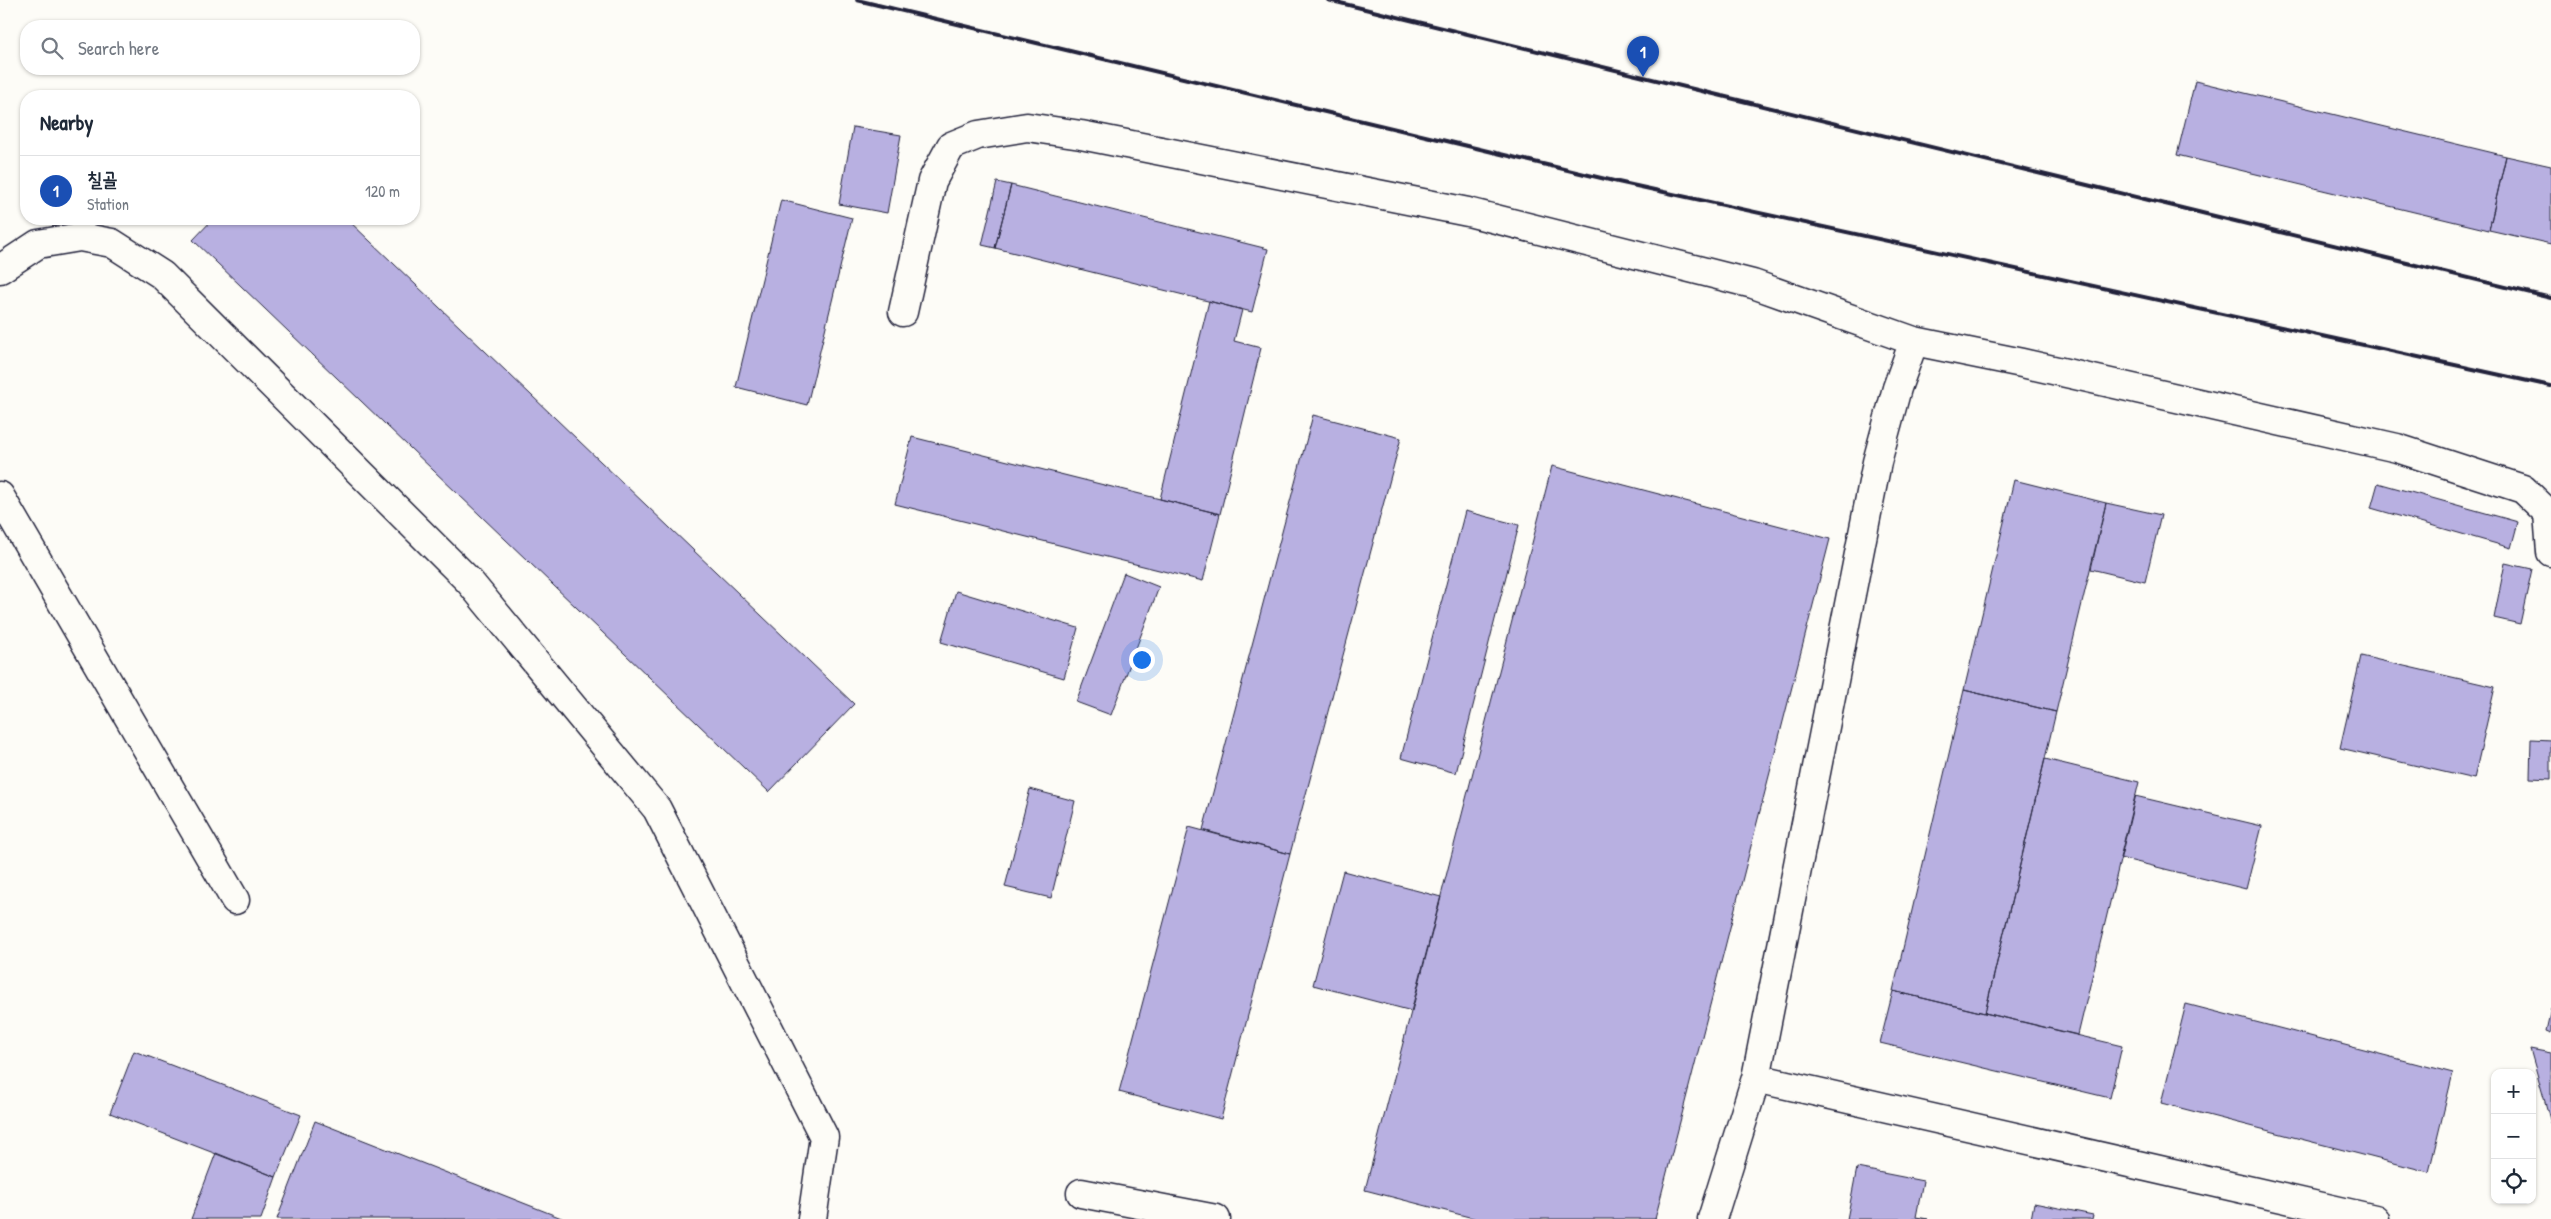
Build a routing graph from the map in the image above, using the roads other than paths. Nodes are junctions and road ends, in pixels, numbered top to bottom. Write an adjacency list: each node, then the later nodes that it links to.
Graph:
1 (0, 269): 10 (street)
2 (903, 312): 3 (street)
3 (1914, 341): 5 (street); 7 (street)
4 (0, 496): 6 (street)
5 (2551, 552)
6 (235, 900)
7 (1756, 1078): 12 (street); 13 (street)
8 (1081, 1193): 9 (street)
9 (1134, 1210): 11 (street)
10 (812, 1219)
11 (1216, 1219)
12 (1712, 1219)
13 (2375, 1219)

